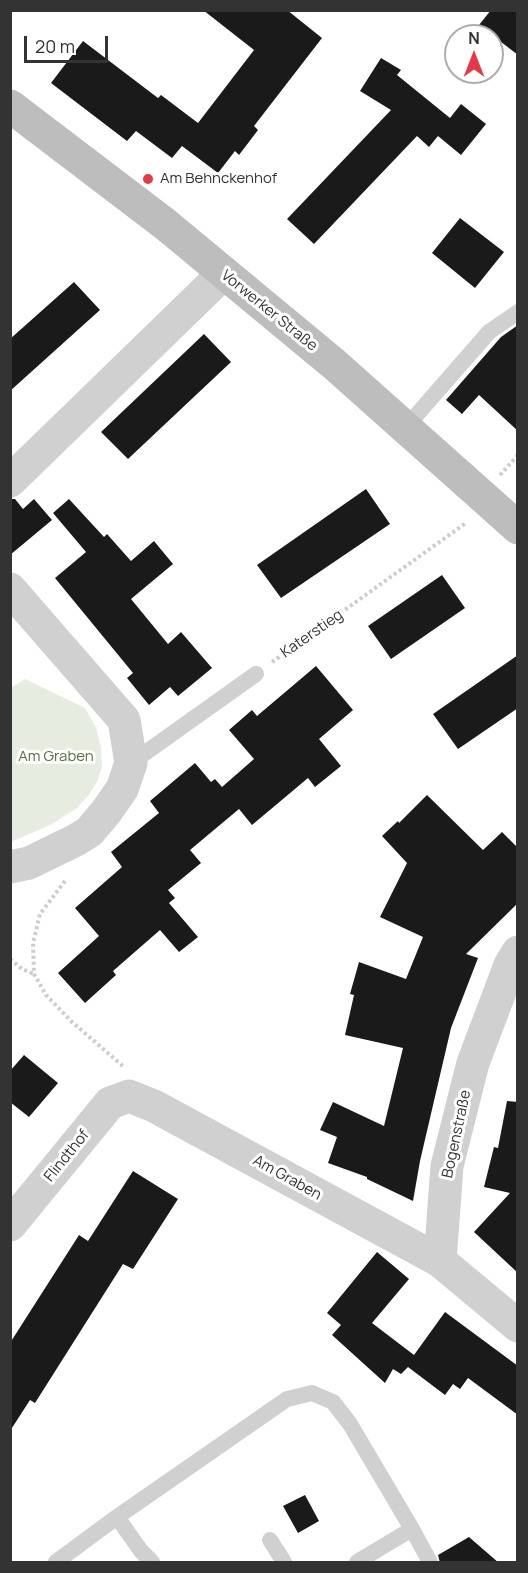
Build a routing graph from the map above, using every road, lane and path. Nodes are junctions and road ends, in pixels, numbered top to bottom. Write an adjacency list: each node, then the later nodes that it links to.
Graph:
1 (10, 106): 2 (street, Vorwerker Straße)
2 (223, 273): 4 (street, Vorwerker Straße); 5 (street)
3 (518, 312): 4 (lane)
4 (406, 427): 6 (street, Vorwerker Straße)
5 (10, 481)
6 (490, 503): 7 (street, Vorwerker Straße); 9 (path, Katerstieg)
7 (518, 528)
8 (10, 589): 10 (street)
9 (255, 674): 10 (lane)
10 (130, 763): 11 (street)
11 (20, 865)
12 (69, 876): 15 (path)
13 (518, 952): 18 (street, Bogenstraße)
14 (10, 959): 15 (path)
15 (34, 974): 16 (path)
16 (129, 1096): 17 (street, Flindthof); 18 (street, Am Graben)
17 (10, 1225)
18 (440, 1261): 19 (street)
19 (518, 1326)
20 (117, 1516): 21 (lane); 23 (lane); 24 (lane)
21 (412, 1529): 26 (lane); 27 (lane)
22 (270, 1540): 25 (lane)
23 (56, 1563)
24 (152, 1563)
25 (284, 1563)
26 (357, 1563)
27 (430, 1563)

